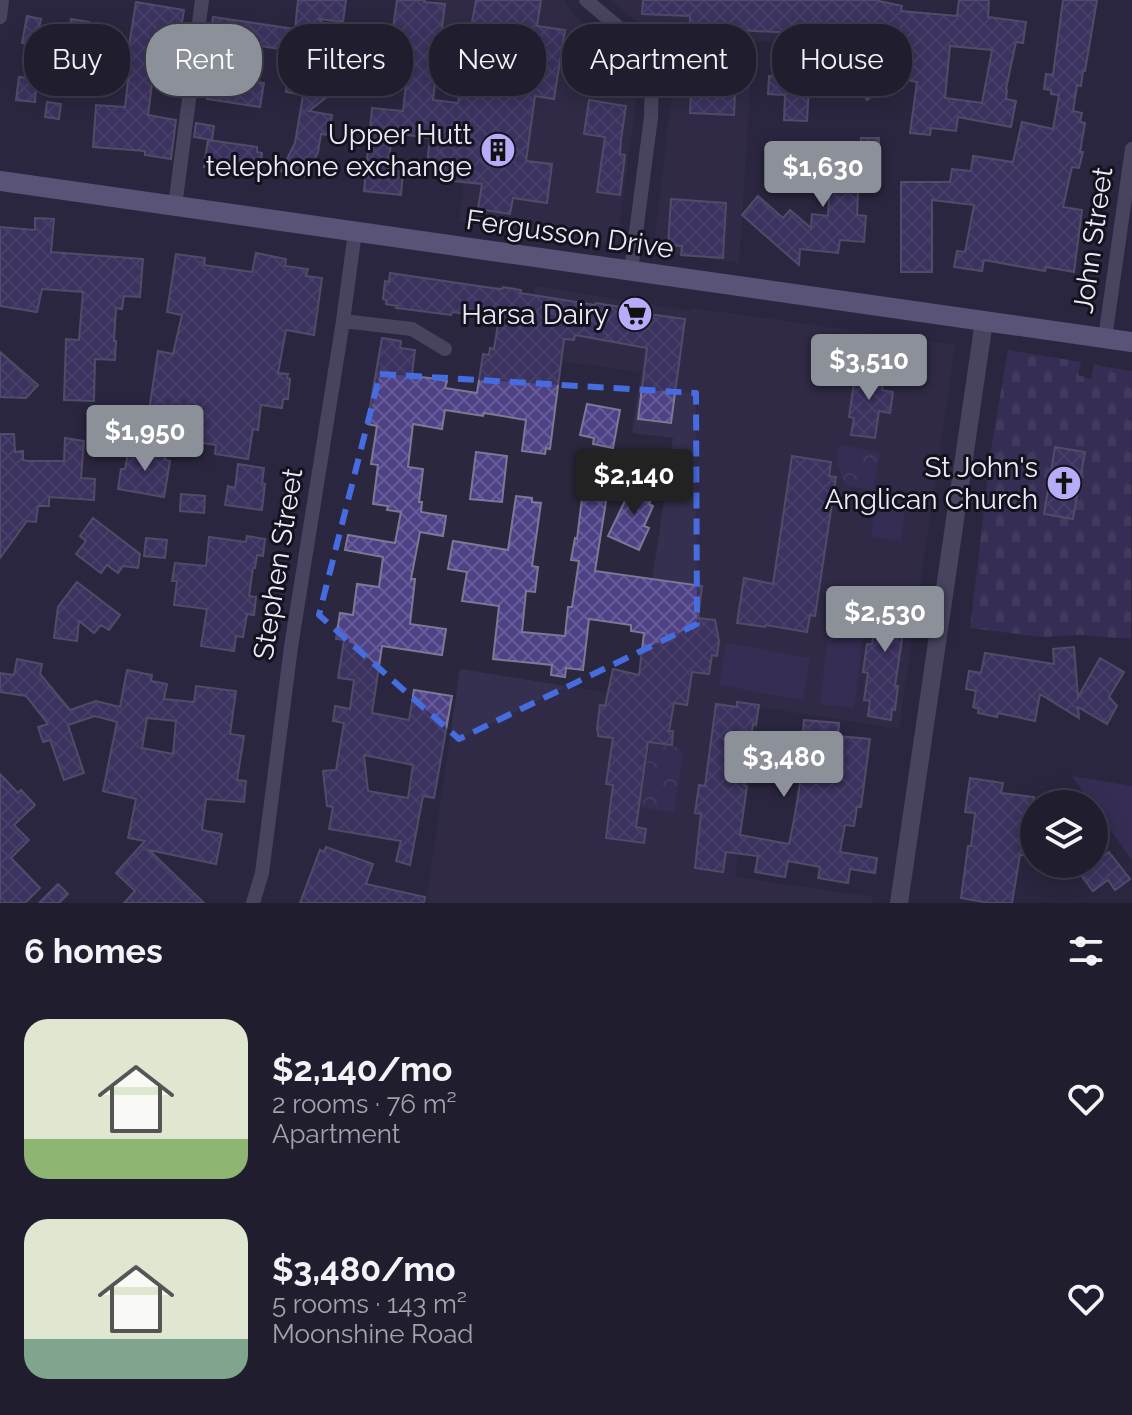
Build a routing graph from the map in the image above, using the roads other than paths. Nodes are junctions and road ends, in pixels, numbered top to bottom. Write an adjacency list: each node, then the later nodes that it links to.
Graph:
1 (2, 0): 4 (street)
2 (202, 0): 7 (street)
3 (586, 0): 9 (street)
4 (0, 17)
5 (1132, 149): 12 (street, John Street)
6 (0, 181): 7 (main road, Fergusson Drive)
7 (175, 206): 8 (main road, Fergusson Drive)
8 (355, 232): 9 (main road, Fergusson Drive); 10 (street, Stephen Street)
9 (631, 271): 11 (main road, Fergusson Drive)
10 (343, 321): 14 (street); 15 (street, Stephen Street)
11 (984, 321): 12 (main road, Fergusson Drive); 16 (street)
12 (1105, 338): 13 (main road, Fergusson Drive)
13 (1132, 342)
14 (445, 349)
15 (253, 903)
16 (899, 903)

